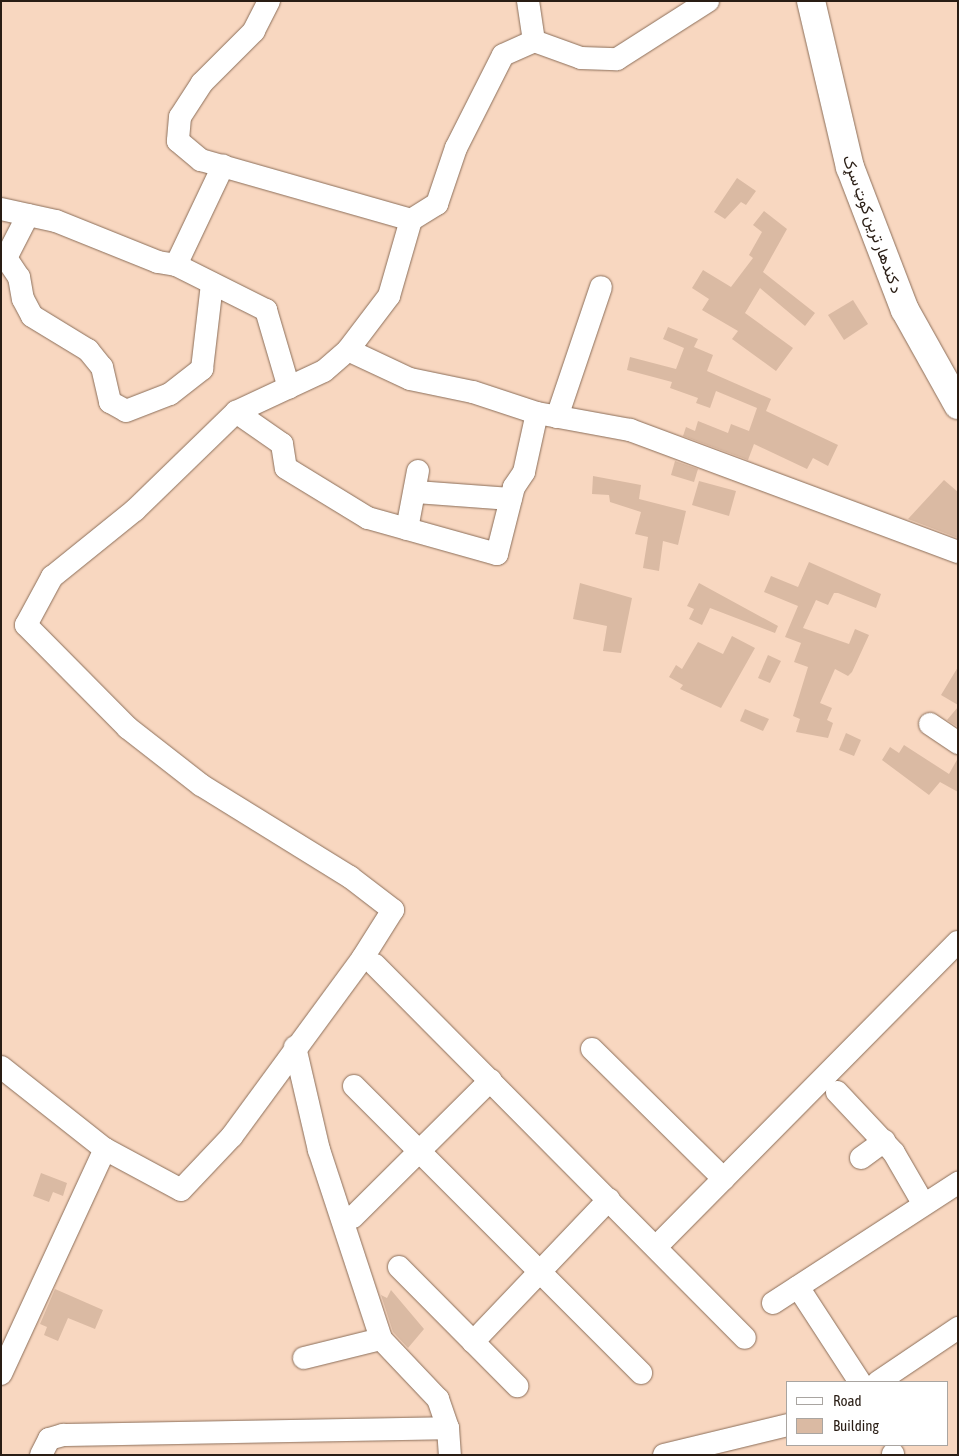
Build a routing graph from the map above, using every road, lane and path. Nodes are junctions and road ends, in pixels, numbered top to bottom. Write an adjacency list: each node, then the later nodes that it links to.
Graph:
1 (269, 1): 6 (street)
2 (528, 1): 5 (street)
3 (708, 1): 5 (street)
4 (811, 1): 15 (main road, د کندهار ترين کوټ سړک)
5 (534, 42): 9 (street)
6 (223, 166): 9 (street); 10 (street)
7 (1, 209): 8 (street)
8 (28, 215): 10 (street); 11 (street)
9 (411, 220): 13 (street)
10 (176, 264): 11 (street)
11 (212, 284): 14 (street)
12 (601, 287): 17 (street)
13 (348, 350): 14 (street); 17 (street)
14 (289, 388): 16 (street)
15 (958, 405)
16 (236, 412): 19 (street); 25 (street)
17 (547, 415): 18 (street); 20 (street)
18 (511, 499): 19 (street); 19 (street)
19 (407, 529)
20 (958, 552)
21 (930, 724): 22 (street)
22 (958, 743)
23 (958, 942): 35 (street)
24 (375, 965): 28 (street)
25 (295, 1047): 32 (street); 47 (street)
26 (592, 1048): 35 (street)
27 (1, 1067): 32 (street)
28 (490, 1080): 33 (street); 37 (street)
29 (354, 1086): 33 (street)
30 (837, 1092): 31 (street)
31 (884, 1141): 34 (street); 38 (street)
32 (105, 1149): 51 (street)
33 (419, 1151): 39 (street); 42 (street)
34 (861, 1158)
35 (724, 1179): 40 (street)
36 (958, 1182): 38 (street)
37 (610, 1200): 40 (street); 42 (street)
38 (923, 1203): 43 (street)
39 (353, 1217)
40 (656, 1247): 46 (street)
41 (399, 1267): 48 (street)
42 (540, 1272): 48 (street); 50 (street)
43 (798, 1287): 44 (street); 52 (street)
44 (773, 1303)
45 (958, 1328): 53 (street)
46 (746, 1338)
47 (381, 1339): 49 (street); 56 (street)
48 (473, 1342): 54 (street)
49 (304, 1358)
50 (641, 1373)
51 (1, 1374)
52 (859, 1381)
53 (879, 1381)
54 (517, 1386)
55 (786, 1425): 59 (street)
56 (448, 1428): 57 (street); 58 (street)
57 (41, 1455)
58 (450, 1455)
59 (664, 1455)

